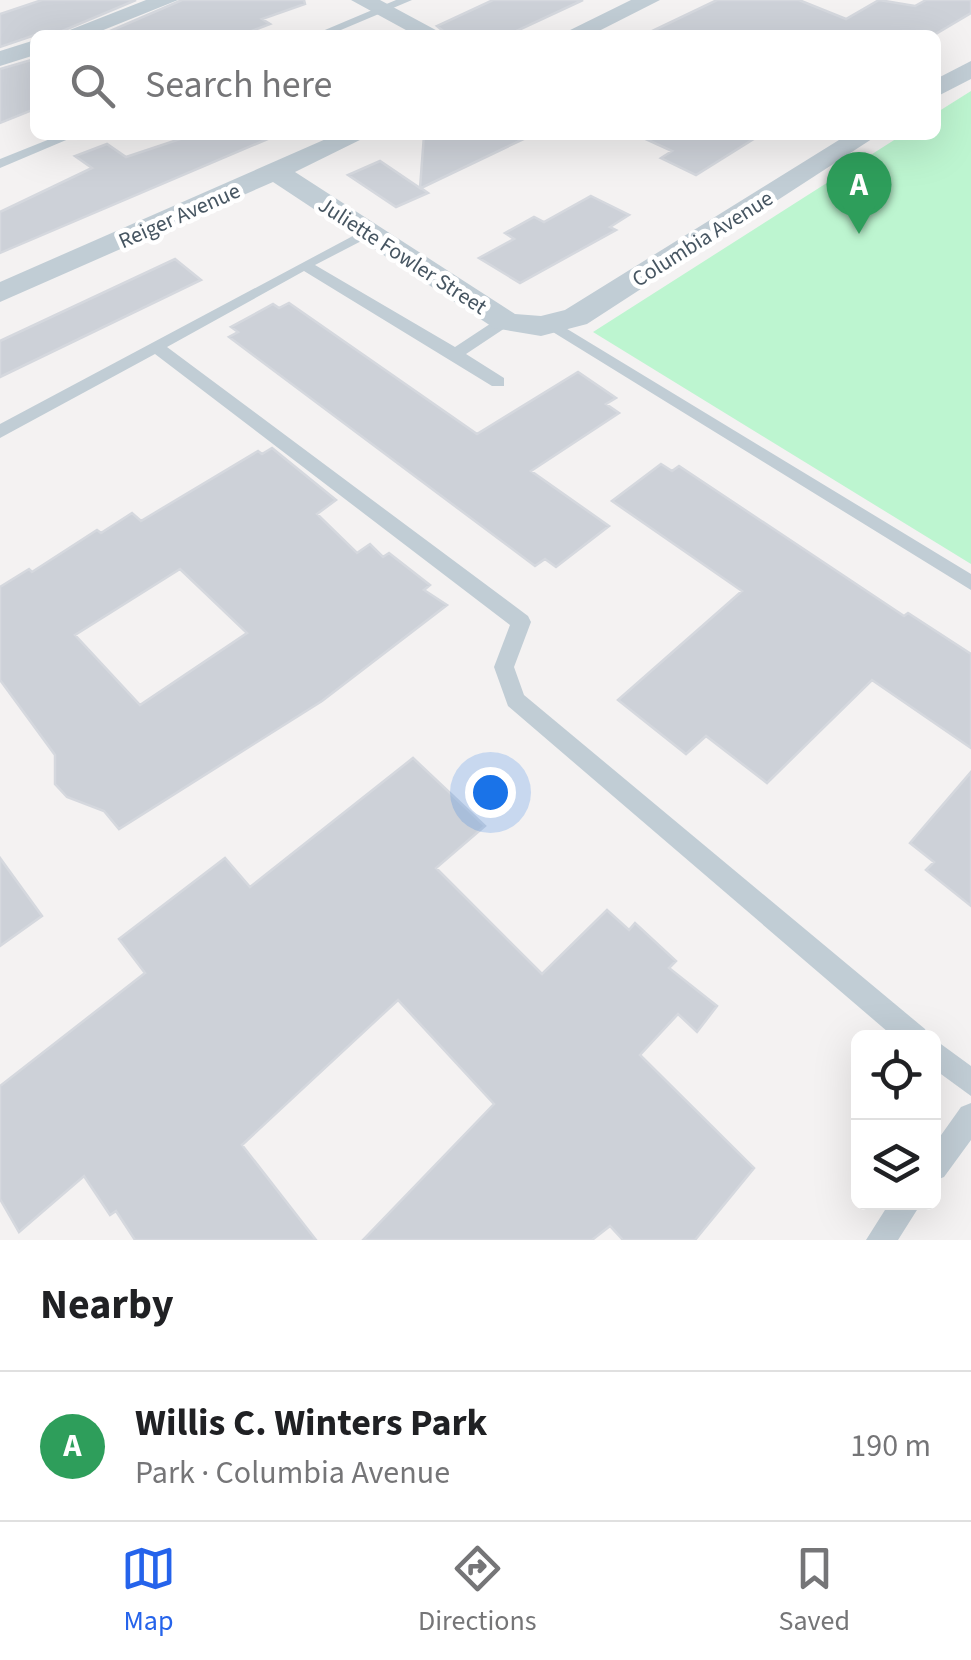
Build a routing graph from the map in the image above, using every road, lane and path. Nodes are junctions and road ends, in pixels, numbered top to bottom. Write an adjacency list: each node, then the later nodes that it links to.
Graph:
1 (167, 0): 5 (street)
2 (406, 0): 4 (lane)
3 (650, 0): 8 (street)
4 (372, 5): 6 (lane); 7 (street)
5 (82, 30)
6 (328, 30)
7 (422, 30)
8 (583, 30)
9 (30, 49): 10 (street)
10 (0, 59)
11 (971, 68): 12 (street)
12 (941, 87)
13 (59, 140): 16 (lane)
14 (346, 140): 17 (street, Reiger Avenue)
15 (857, 140): 21 (street, Columbia Avenue)
16 (0, 164)
17 (277, 173): 18 (street, Juliette Fowler Street); 20 (street, Reiger Avenue)
18 (366, 233): 19 (lane); 21 (street, Juliette Fowler Street)
19 (304, 265): 22 (lane); 23 (lane)
20 (0, 292)
21 (531, 325): 23 (lane); 26 (lane)
22 (157, 347): 25 (lane); 27 (lane)
23 (455, 354): 24 (lane)
24 (498, 382)
25 (0, 432)
26 (971, 583)
27 (907, 1030)
28 (941, 1058): 29 (lane)
29 (971, 1084)
30 (971, 1117): 31 (lane)
31 (941, 1158)
32 (902, 1210): 33 (lane)
33 (880, 1240)

